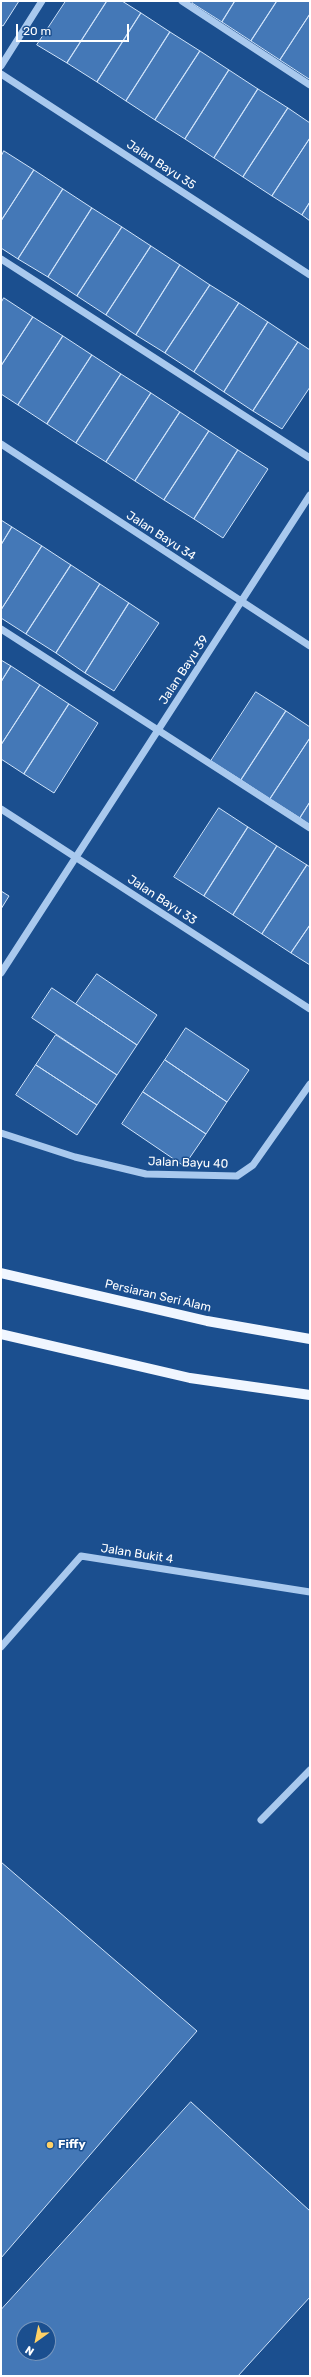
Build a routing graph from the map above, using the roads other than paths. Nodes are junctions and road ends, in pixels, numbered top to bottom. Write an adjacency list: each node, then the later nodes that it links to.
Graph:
1 (42, 1): 3 (street)
2 (182, 1): 5 (street)
3 (1, 66)
4 (1, 74): 7 (street, Jalan Bayu 35)
5 (310, 85)
6 (1, 259): 9 (street)
7 (310, 275)
8 (1, 444): 11 (street, Jalan Bayu 34)
9 (310, 458)
10 (310, 495): 11 (street, Jalan Bayu 39)
11 (242, 602): 13 (street, Jalan Bayu 34); 14 (street, Jalan Bayu 39)
12 (1, 629): 14 (street)
13 (310, 646)
14 (158, 730): 16 (street); 17 (street, Jalan Bayu 39)
15 (1, 810): 17 (street, Jalan Bayu 33)
16 (310, 828)
17 (75, 857): 18 (street); 19 (street, Jalan Bayu 33)
18 (1, 972)
19 (310, 1009)
20 (310, 1084): 21 (street, Jalan Bayu 40)
21 (1, 1133)
22 (1, 1273): 24 (main road, Persiaran Seri Alam)
23 (1, 1334): 25 (main road)
24 (310, 1339)
25 (310, 1395)
26 (310, 1592): 27 (street, Jalan Bukit 4)
27 (1, 1647)
28 (310, 1770): 29 (street)
29 (261, 1820)

